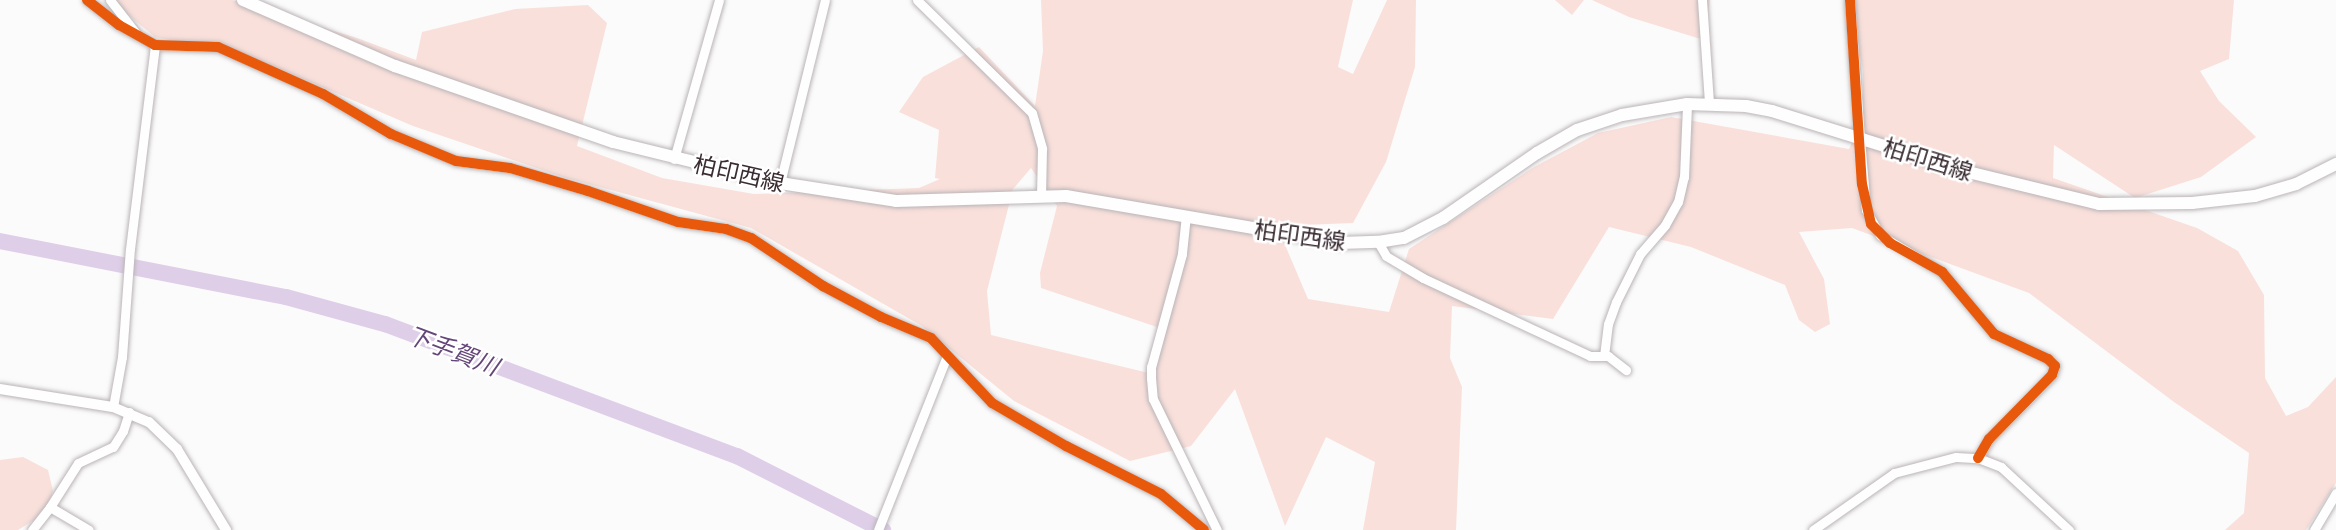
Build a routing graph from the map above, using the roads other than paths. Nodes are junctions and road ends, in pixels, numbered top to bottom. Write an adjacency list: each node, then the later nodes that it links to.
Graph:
1 (87, 0): 9 (street)
2 (110, 0): 9 (street)
3 (243, 0): 14 (main road, 柏印西線)
4 (719, 0): 14 (street)
5 (825, 0): 16 (street)
6 (917, 0): 17 (street)
7 (1702, 0): 11 (street)
8 (1850, 0): 13 (street)
9 (136, 33): 10 (street)
10 (155, 45): 20 (street); 24 (street)
11 (1709, 103): 12 (main road, 柏印西線); 13 (main road, 柏印西線)
12 (1686, 104): 19 (main road, 柏印西線); 21 (street)
13 (1860, 139): 15 (main road, 柏印西線); 26 (street)
14 (674, 159): 16 (main road, 柏印西線)
15 (2336, 164)
16 (780, 183): 17 (main road, 柏印西線)
17 (1041, 195): 18 (main road, 柏印西線)
18 (1185, 215): 19 (main road, 柏印西線); 34 (street)
19 (1378, 242): 21 (street)
20 (947, 356): 29 (street); 33 (street)
21 (1604, 356): 22 (street)
22 (1626, 369)
23 (0, 389): 24 (street)
24 (113, 407): 25 (street)
25 (129, 412): 28 (street); 32 (street)
26 (1978, 458): 35 (street); 36 (street)
27 (2336, 493): 37 (street)
28 (50, 507): 30 (street); 31 (street)
29 (880, 526)
30 (32, 530)
31 (89, 530)
32 (226, 530)
33 (1203, 530)
34 (1217, 530)
35 (1813, 530)
36 (2069, 530)
37 (2314, 530)

